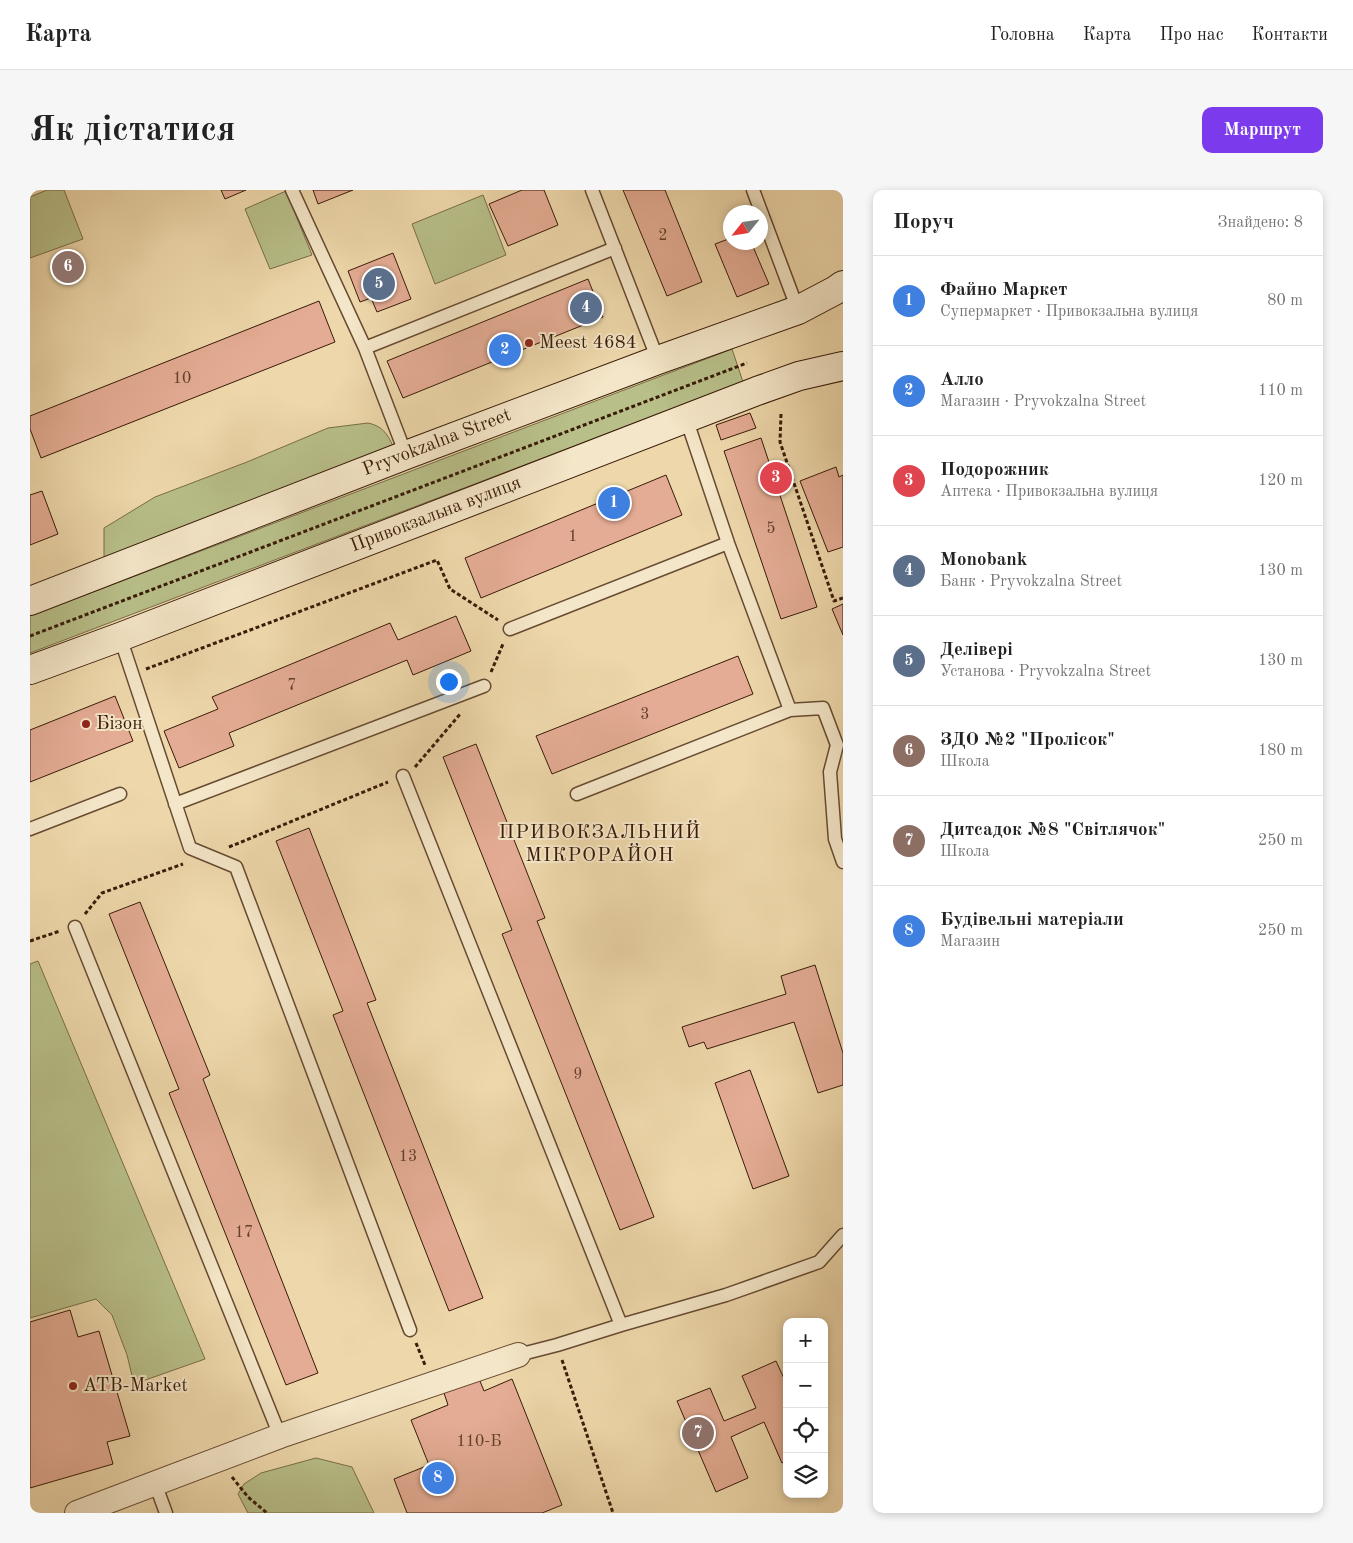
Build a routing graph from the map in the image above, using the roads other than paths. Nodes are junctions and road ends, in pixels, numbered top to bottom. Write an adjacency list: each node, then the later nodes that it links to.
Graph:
1 (292, 190): 7 (lane)
2 (592, 190): 4 (lane)
3 (752, 190): 6 (lane)
4 (614, 248): 7 (lane); 8 (lane)
5 (843, 285): 6 (street, Pryvokzalna Street)
6 (798, 310): 8 (street, Pryvokzalna Street)
7 (366, 348): 11 (lane)
8 (658, 360): 11 (street, Pryvokzalna Street)
9 (843, 366): 10 (street, Привокзальна вулиця)
10 (686, 418): 12 (lane); 15 (street, Привокзальна вулиця)
11 (406, 455): 13 (street, Pryvokzalna Street)
12 (728, 543): 14 (lane); 18 (lane)
13 (30, 601)
14 (510, 629)
15 (120, 637): 16 (street, Привокзальна вулиця); 22 (lane)
16 (30, 670)
17 (484, 686): 22 (lane)
18 (790, 710): 21 (lane); 24 (lane)
19 (403, 776): 27 (lane)
20 (120, 794): 23 (lane)
21 (577, 794)
22 (175, 804): 28 (lane)
23 (30, 829)
24 (843, 862)
25 (75, 927): 30 (lane)
26 (843, 1235): 27 (lane)
27 (621, 1325): 29 (lane)
28 (410, 1330)
29 (518, 1355): 30 (street)
30 (280, 1436): 31 (street)
31 (155, 1483): 32 (street); 33 (lane)
32 (77, 1513)
33 (166, 1513)

